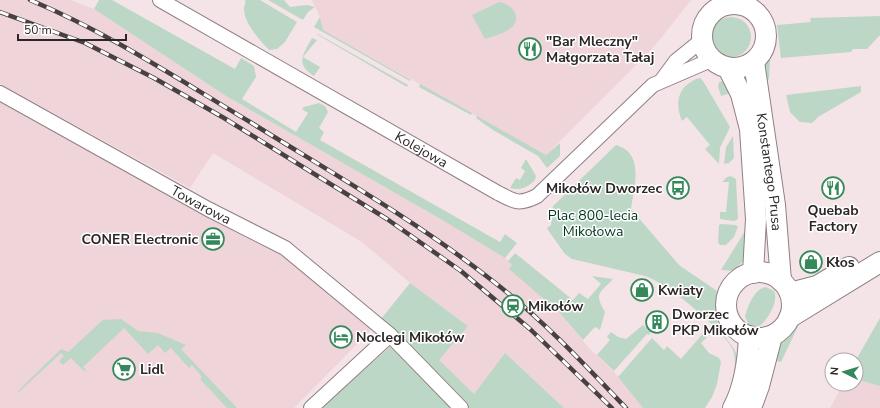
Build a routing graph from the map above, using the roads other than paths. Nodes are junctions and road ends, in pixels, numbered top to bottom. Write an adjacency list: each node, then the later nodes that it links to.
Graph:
1 (160, 0): 7 (street, Kolejowa)
2 (726, 2): 3 (street); 4 (street)
3 (751, 4): 5 (street)
4 (702, 40): 6 (street); 7 (street, Kolejowa)
5 (754, 62): 6 (street); 12 (street, Konstantego Prusa)
6 (719, 64): 7 (street, Kolejowa); 11 (street, Konstantego Prusa)
7 (662, 80)
8 (0, 92): 14 (street, Towarowa)
9 (880, 249): 12 (street)
10 (880, 262): 13 (street)
11 (753, 273): 12 (street); 15 (street)
12 (786, 287): 13 (street)
13 (789, 318): 16 (street)
14 (390, 335): 17 (street); 18 (street, Towarowa)
15 (749, 336): 16 (street); 19 (street)
16 (772, 336): 20 (street)
17 (311, 408)
18 (461, 408)
19 (733, 408)
20 (751, 408)

